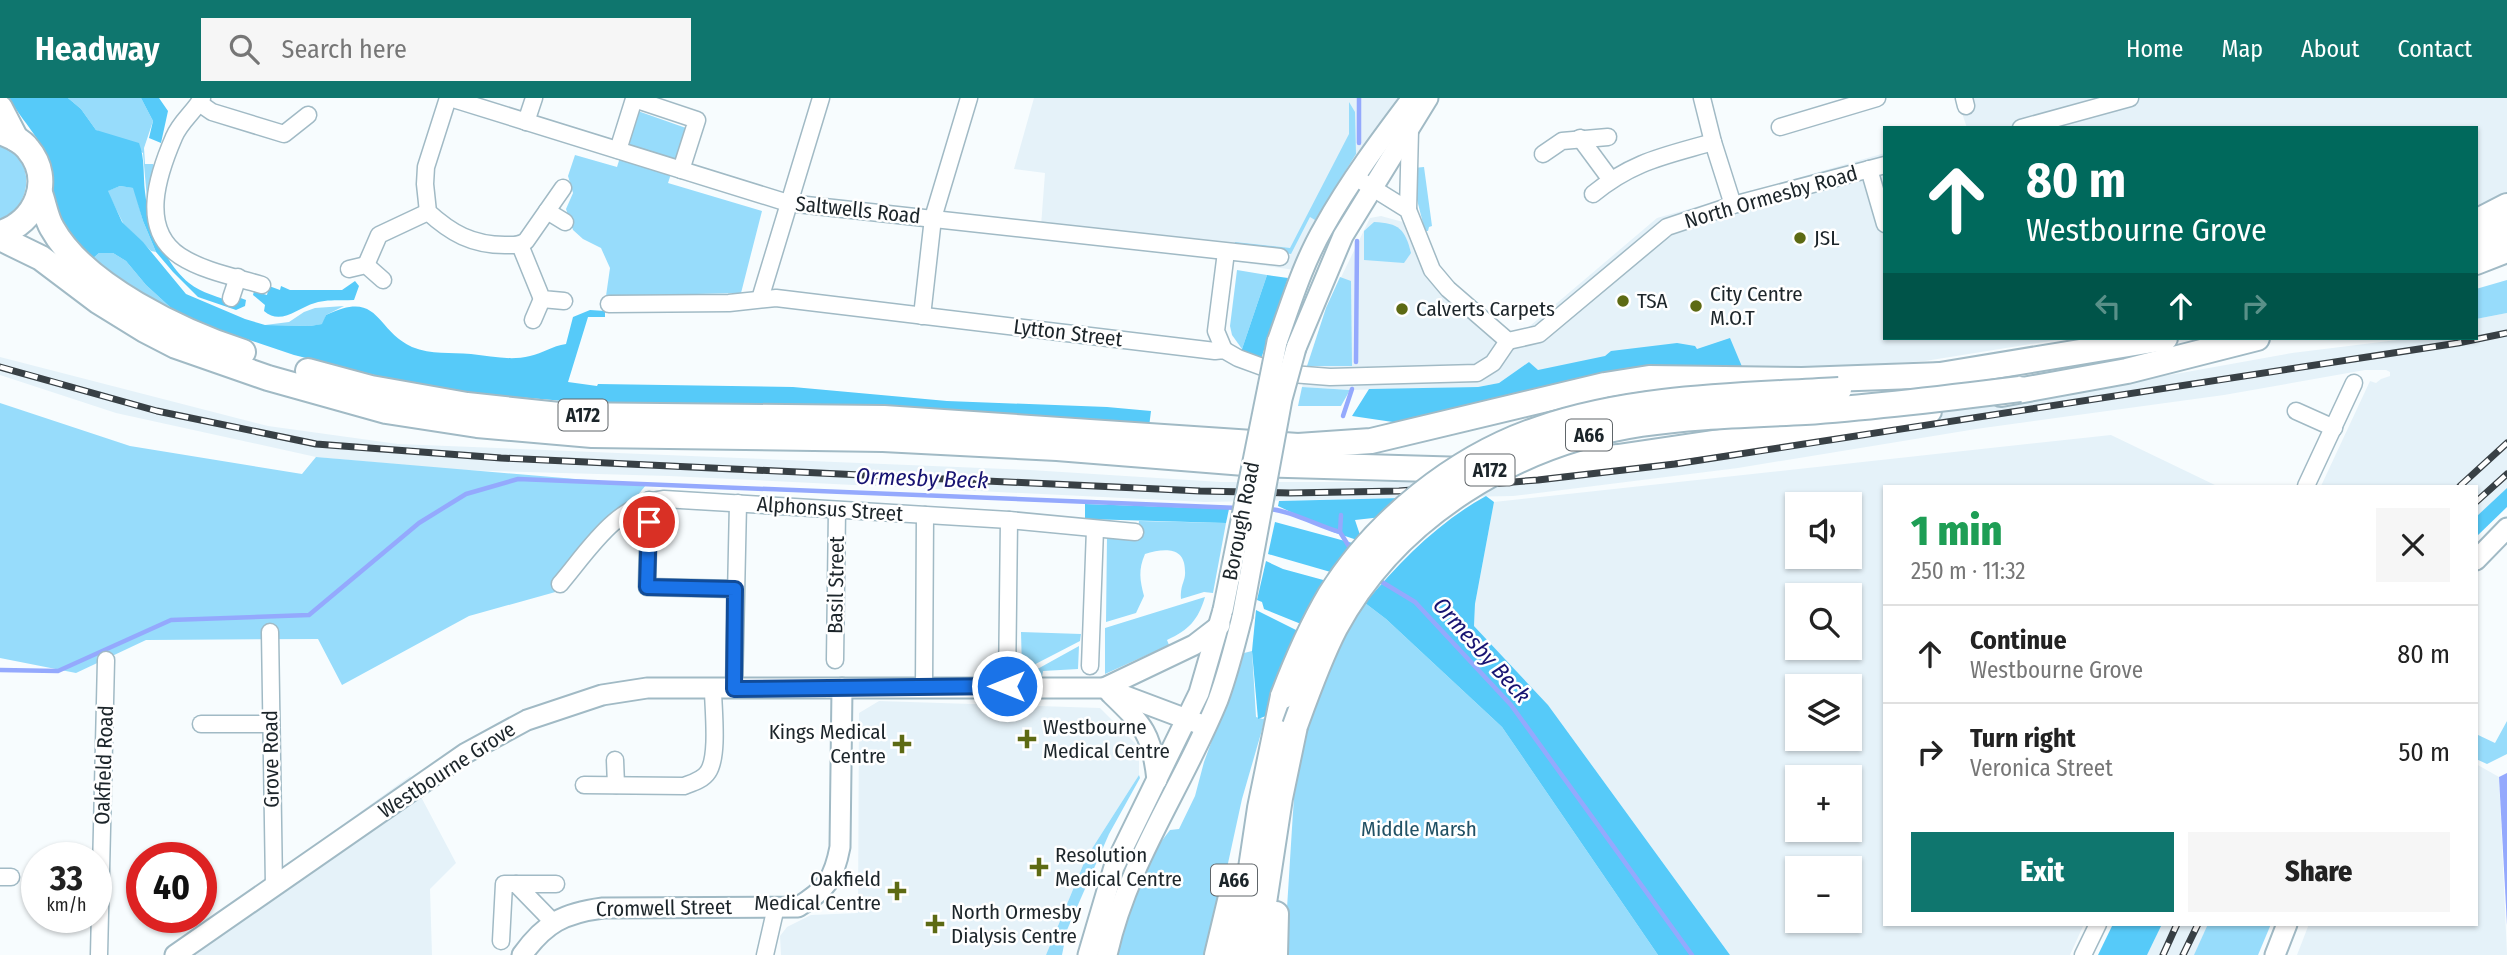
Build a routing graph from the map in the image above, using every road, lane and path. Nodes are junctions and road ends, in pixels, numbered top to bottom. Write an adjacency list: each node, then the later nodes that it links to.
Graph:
1 (449, 98): 14 (street, Saltwells Road); 40 (street)
2 (534, 98): 14 (street)
3 (821, 98): 34 (street)
4 (969, 98): 41 (street)
5 (1412, 98): 28 (street, Borough Road)
6 (1428, 98): 17 (street, Borough Road)
7 (1702, 98): 22 (street)
8 (1877, 98): 11 (street)
9 (2130, 98): 15 (street)
10 (201, 100): 18 (street); 56 (street)
11 (1837, 104): 16 (street)
12 (0, 108): 19 (main road)
13 (308, 115): 18 (street)
14 (526, 122): 24 (street, Saltwells Road)
15 (2028, 126)
16 (1780, 127)
17 (1410, 130): 30 (street, Borough Road); 37 (street)
18 (284, 134): 23 (street)
19 (8, 135): 32 (main road)
20 (1608, 137): 21 (street)
21 (1580, 138): 25 (street); 29 (street)
22 (1713, 142): 29 (street); 35 (street)
23 (294, 147)
24 (618, 150): 27 (street, Saltwells Road); 27 (street)
25 (1544, 154)
26 (1877, 167): 35 (street, North Ormesby Road); 38 (street)
27 (681, 170): 34 (street, Saltwells Road)
28 (1355, 177): 30 (street); 87 (street, Borough Road, bridge)
29 (1611, 180): 33 (street)
30 (1373, 187): 37 (street); 98 (street, Borough Road, bridge)
31 (563, 188): 39 (street)
32 (40, 193): 45 (main road); 70 (main road, A172)
33 (1593, 194)
34 (788, 203): 41 (street, Saltwells Road); 61 (street)
35 (1733, 205): 68 (street, North Ormesby Road)
36 (2507, 206): 42 (main road)
37 (1408, 210): 68 (street)
38 (1883, 210)
39 (547, 211): 43 (street); 47 (street)
40 (428, 212): 47 (street); 52 (street)
41 (933, 218): 49 (street, Saltwells Road); 64 (street)
42 (2478, 221)
43 (565, 222)
44 (2507, 230): 46 (main road)
45 (0, 235): 72 (main road, A172, bridge)
46 (2478, 241)
47 (520, 245): 60 (street)
48 (2507, 250): 51 (main road)
49 (1226, 252): 50 (street, Saltwells Road); 69 (street)
50 (1280, 257)
51 (2478, 261)
52 (366, 265): 54 (street); 57 (street)
53 (2507, 265): 55 (main road)
54 (349, 269)
55 (2478, 274)
56 (238, 277): 58 (street); 59 (street)
57 (383, 280)
58 (262, 285)
59 (231, 298)
60 (542, 299): 62 (street); 65 (street)
61 (760, 299): 63 (street, Lytton Street); 64 (street, Lytton Street)
62 (564, 300)
63 (609, 304)
64 (922, 316): 69 (street, Lytton Street)
65 (533, 320)
66 (2153, 340): 70 (main road, A66)
67 (2249, 340): 72 (main road, A66)
68 (1508, 341): 69 (street, Lytton Street)
69 (1224, 350)
70 (1942, 374): 105 (main road, A66, bridge)
71 (2354, 383): 74 (street)
72 (2020, 389): 105 (main road, A66, bridge)
73 (2296, 411): 74 (street)
74 (2334, 428): 75 (street)
75 (2306, 485)
76 (649, 500): 77 (street, Alphonsus Street); 85 (street, Alphonsus Street); 86 (street)
77 (738, 503): 78 (street, Alphonsus Street); 86 (street)
78 (837, 510): 79 (street, Alphonsus Street); 90 (street, Basil Street)
79 (925, 515): 80 (street, Alphonsus Street); 92 (street)
80 (1009, 520): 81 (street, Alphonsus Street); 93 (street)
81 (1095, 528): 83 (street, Alphonsus Street); 91 (street)
82 (2507, 528): 84 (street)
83 (1135, 532)
84 (2478, 558)
85 (560, 584)
86 (735, 589): 97 (street)
87 (1221, 617): 95 (street); 98 (street, Borough Road)
88 (270, 632): 100 (street, Grove Road)
89 (106, 660): 114 (street, Oakfield Road)
90 (835, 660)
91 (1090, 666)
92 (924, 686): 93 (street, Westbourne Grove); 94 (street, Westbourne Grove)
93 (1007, 686): 95 (street, Westbourne Grove)
94 (842, 688): 97 (street, Westbourne Grove); 109 (street, Cromwell Street)
95 (1104, 688): 98 (street); 102 (street)
96 (713, 689): 97 (street, Westbourne Grove); 104 (street); 108 (street, Westbourne Grove)
97 (734, 689)
98 (1196, 722): 102 (street, Borough Road); 119 (street, Borough Road)
99 (201, 724): 100 (street)
100 (270, 724): 108 (street, Grove Road)
101 (615, 760): 104 (street)
102 (1157, 781): 118 (street, Borough Road)
103 (584, 785): 104 (street)
104 (616, 785)
105 (1270, 803): 120 (main road, A66); 121 (main road, A66); 122 (main road, A66); 123 (main road, A66)
106 (510, 884): 107 (street); 110 (street); 113 (street)
107 (556, 884)
108 (274, 886): 115 (street, Westbourne Grove)
109 (776, 907): 110 (street, Cromwell Street); 117 (street)
110 (553, 922): 116 (street, Cromwell Street)
111 (2097, 926): 124 (street)
112 (2286, 926): 125 (street)
113 (501, 941)
114 (99, 955)
115 (175, 955)
116 (522, 955)
117 (765, 955)
118 (1088, 955)
119 (1107, 955)
120 (1217, 955)
121 (1238, 955)
122 (1256, 955)
123 (1275, 955)
124 (2083, 955)
125 (2275, 955)

